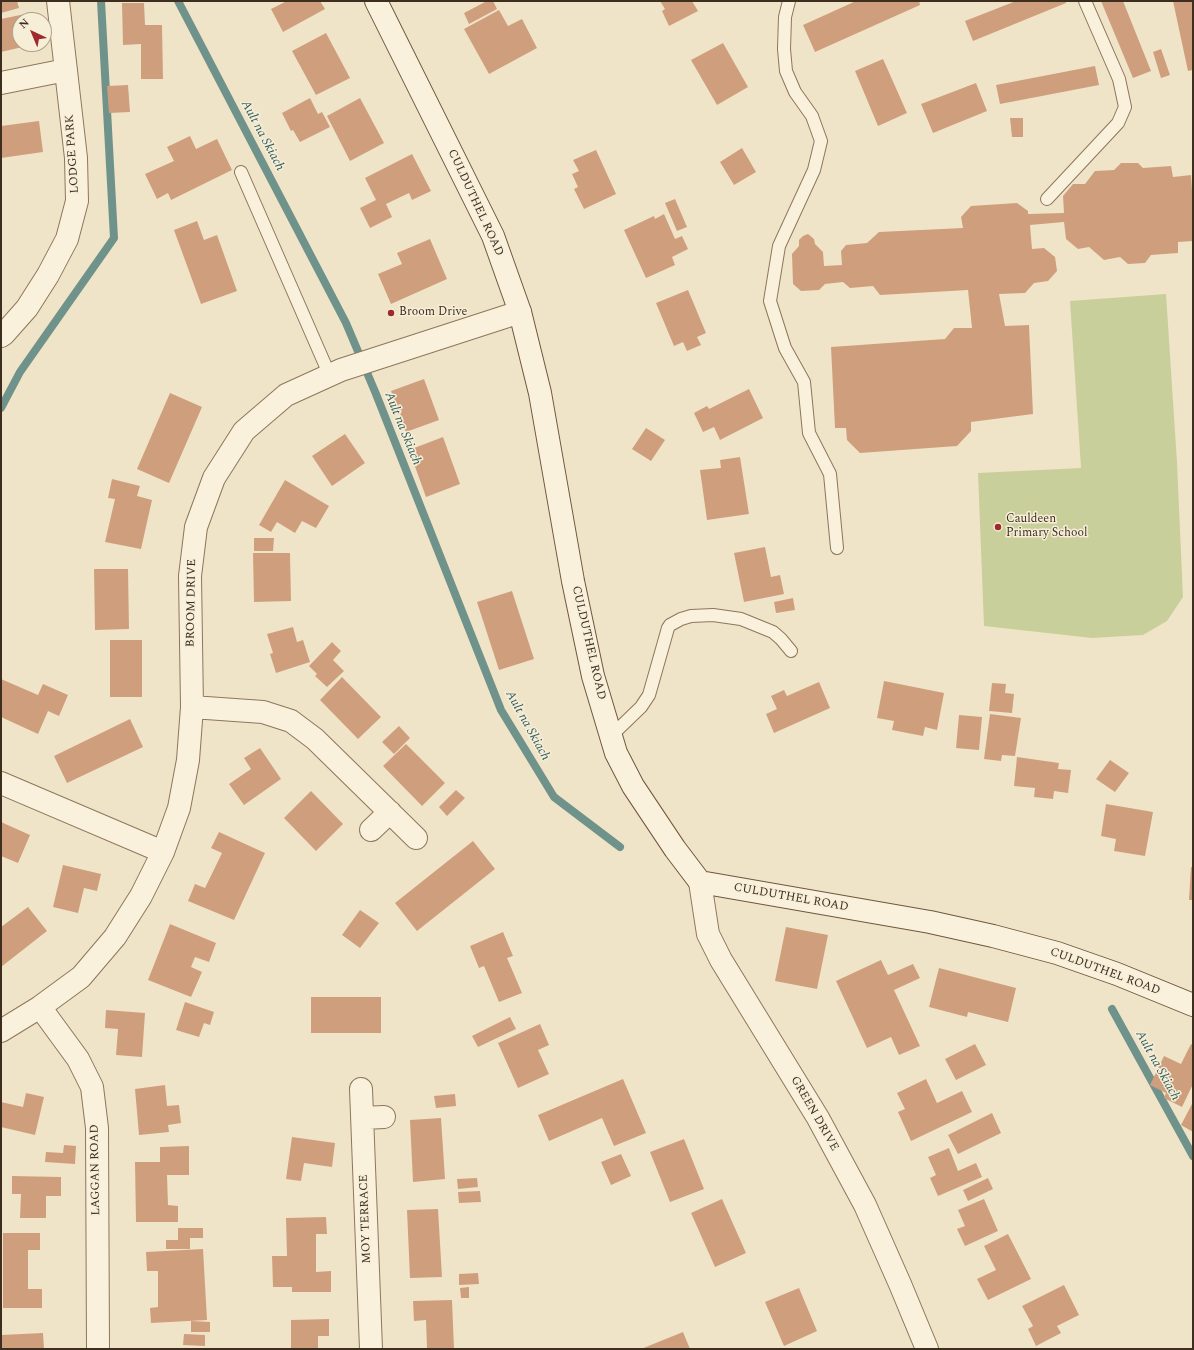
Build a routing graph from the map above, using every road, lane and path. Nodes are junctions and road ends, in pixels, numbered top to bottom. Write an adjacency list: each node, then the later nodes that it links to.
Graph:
1 (58, 1): 5 (street, LODGE PARK)
2 (376, 1): 9 (street, CULDUTHEL ROAD)
3 (789, 1): 12 (lane)
4 (1085, 1): 8 (lane)
5 (66, 70): 6 (street); 10 (street, LODGE PARK)
6 (1, 83)
7 (241, 172): 11 (lane)
8 (1047, 199)
9 (520, 312): 11 (street, BROOM DRIVE); 15 (street, CULDUTHEL ROAD)
10 (1, 336)
11 (336, 373): 14 (street, BROOM DRIVE)
12 (837, 548)
13 (791, 651): 15 (lane)
14 (192, 707): 17 (street); 20 (street, BROOM DRIVE)
15 (611, 736): 21 (street, CULDUTHEL ROAD)
16 (1, 783): 20 (street)
17 (390, 812): 18 (street); 19 (street)
18 (371, 830)
19 (416, 838)
20 (163, 852): 23 (street, BROOM DRIVE)
21 (700, 882): 22 (street, CULDUTHEL ROAD); 30 (street, GREEN DRIVE)
22 (1193, 1005)
23 (40, 1007): 24 (street, BROOM DRIVE); 28 (street, LAGGAN ROAD)
24 (1, 1031)
25 (361, 1089): 27 (street, MOY TERRACE)
26 (384, 1117): 27 (street)
27 (363, 1118): 29 (street, MOY TERRACE)
28 (98, 1349)
29 (372, 1349)
30 (926, 1349)

